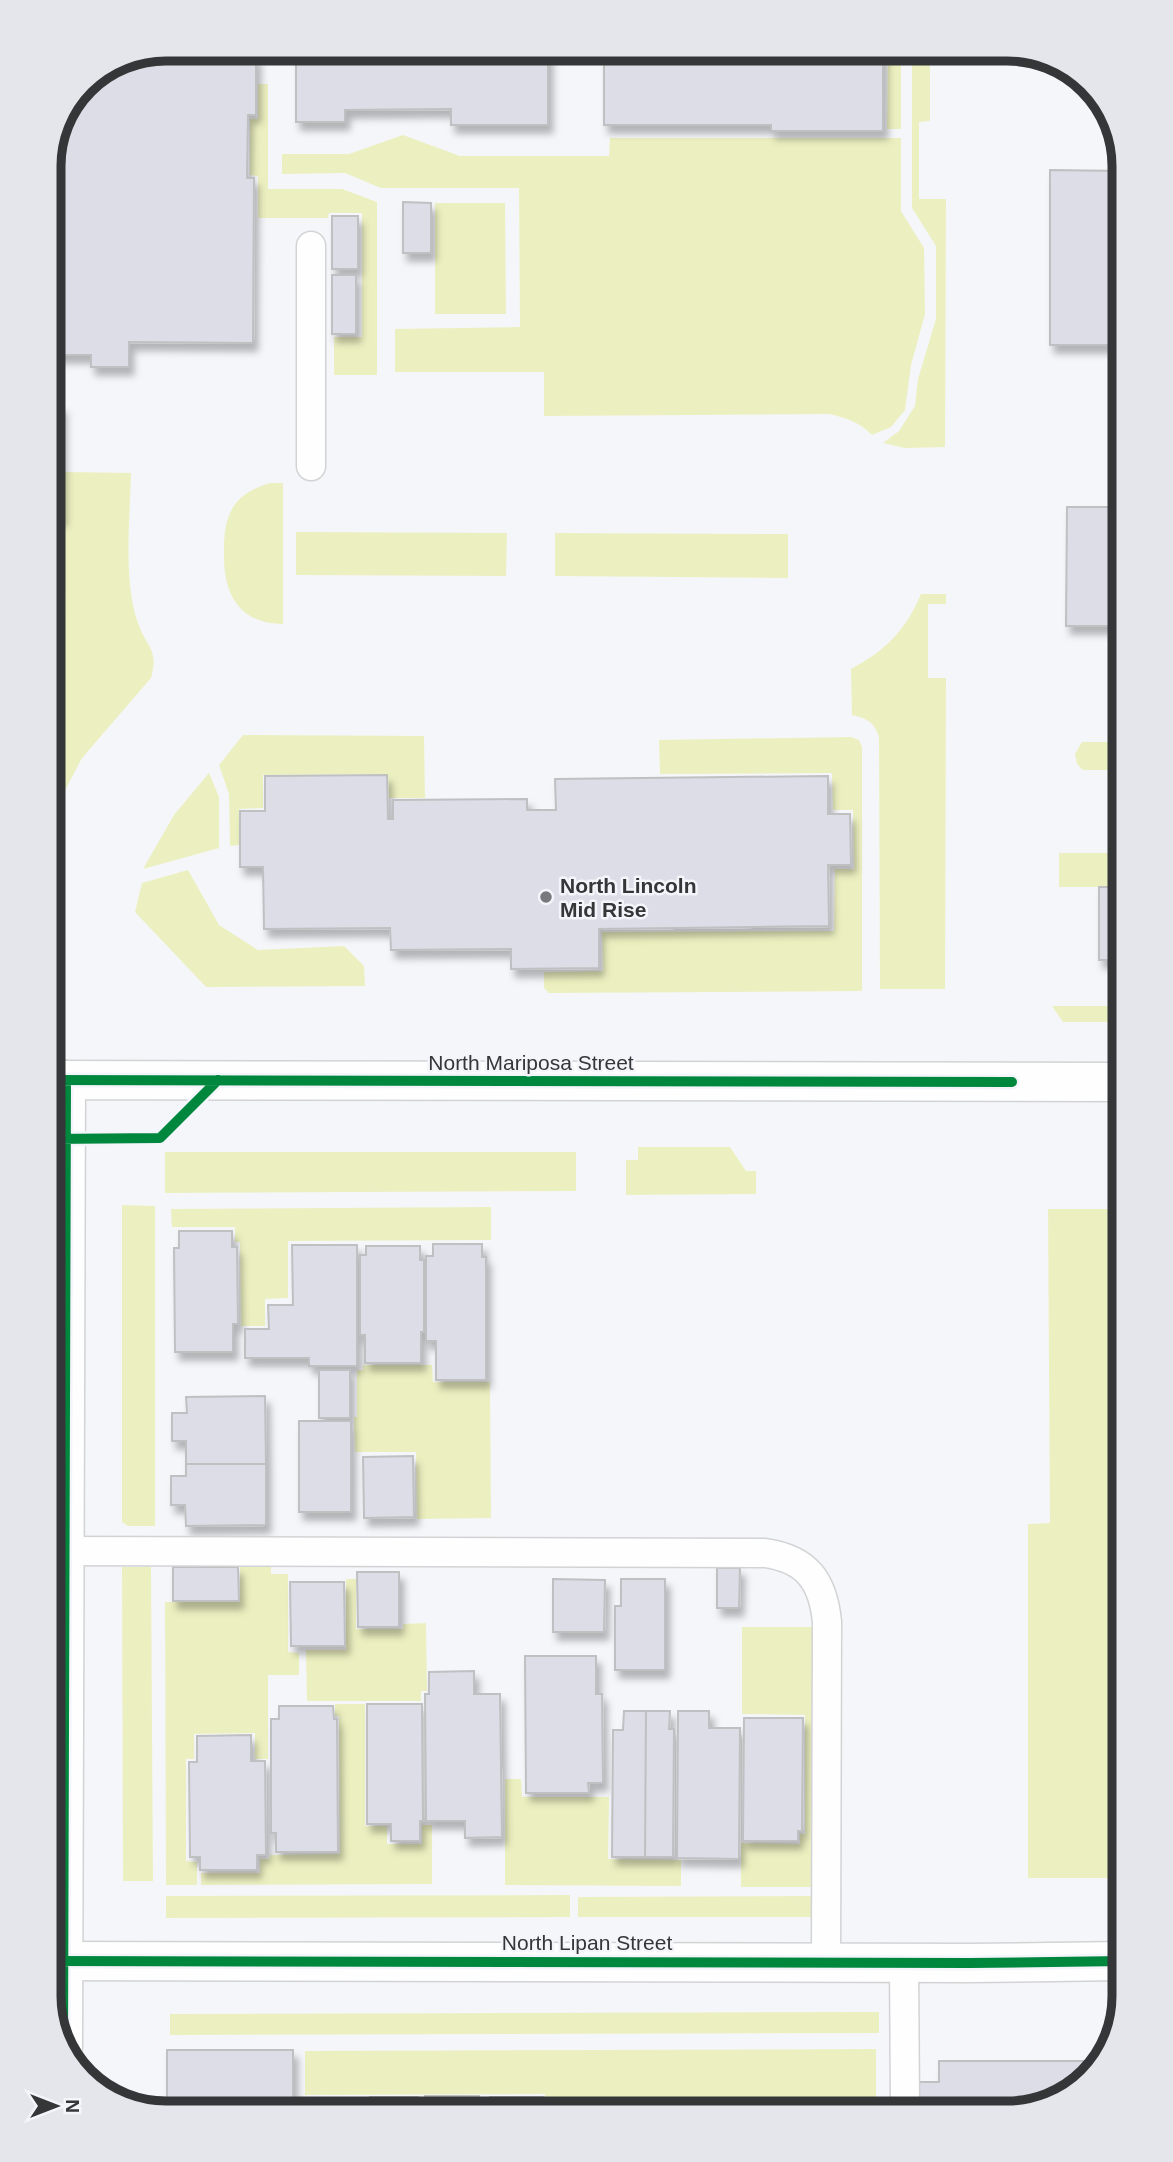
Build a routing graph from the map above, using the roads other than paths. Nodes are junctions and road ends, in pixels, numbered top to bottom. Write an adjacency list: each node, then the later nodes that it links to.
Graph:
1 (311, 246): 2 (lane)
2 (311, 466)
3 (61, 1080): 4 (street, North Mariposa Street)
4 (1112, 1082)
5 (61, 1551): 8 (lane)
6 (61, 1961): 8 (street, North Lipan Street)
7 (1112, 1961): 9 (street, North Lipan Street)
8 (825, 1962): 9 (street, North Lipan Street)
9 (904, 1962): 10 (lane)
10 (905, 2101)

